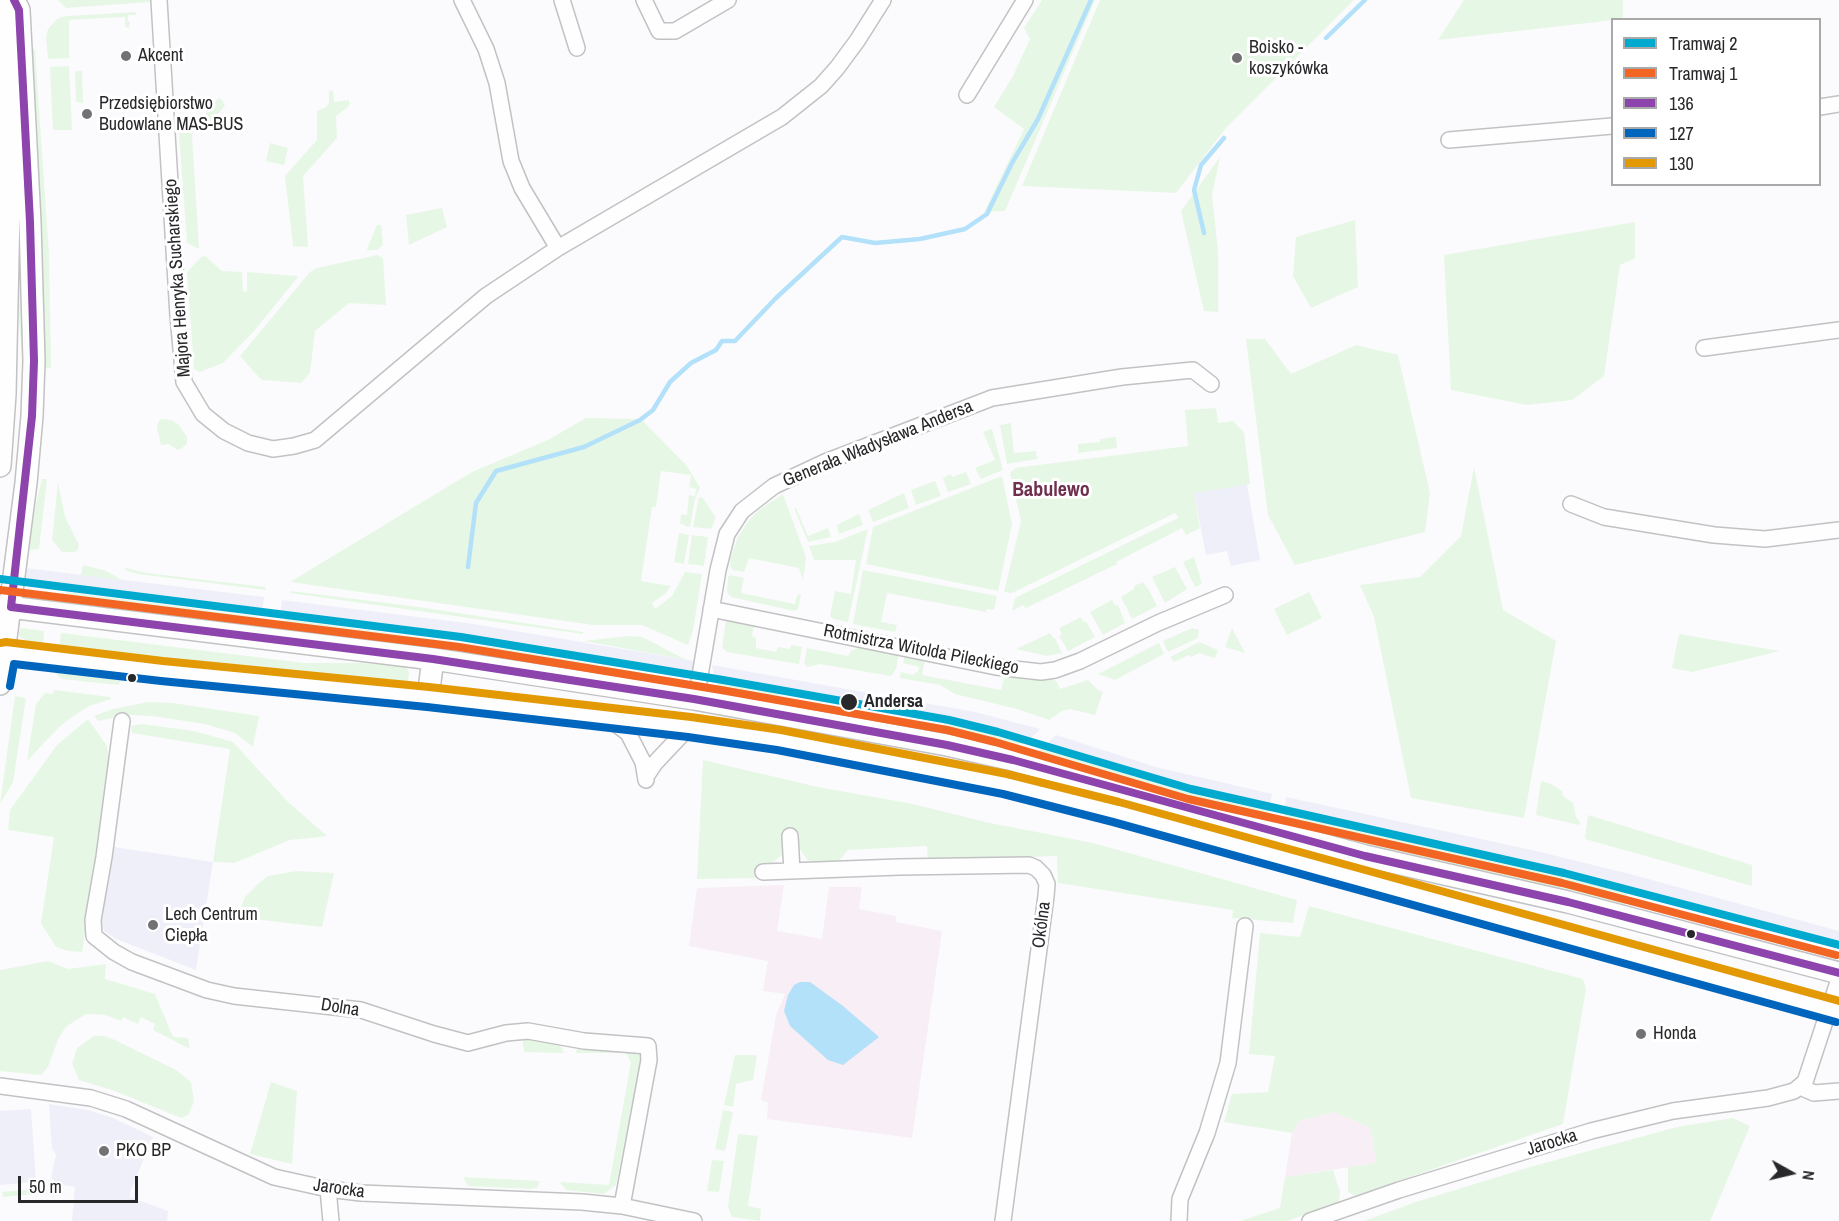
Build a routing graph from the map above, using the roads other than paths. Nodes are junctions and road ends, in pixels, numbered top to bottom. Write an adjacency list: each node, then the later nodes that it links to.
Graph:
1 (6, 0): 20 (main road)
2 (14, 0): 24 (main road)
3 (159, 0): 16 (street, Majora Henryka Sucharskiego)
4 (462, 0): 16 (street)
5 (562, 0): 10 (street)
6 (644, 0): 7 (street)
7 (728, 0)
8 (883, 0): 16 (street, Majora Henryka Sucharskiego)
9 (1025, 0): 11 (street)
10 (577, 48)
11 (968, 95)
12 (1839, 105): 13 (street)
13 (1821, 106)
14 (1611, 126): 15 (street)
15 (1449, 140)
16 (558, 248)
17 (1839, 330): 18 (street)
18 (1704, 348)
19 (1211, 384): 25 (street, Generała Władysława Andersa)
20 (0, 466)
21 (1571, 504): 22 (street)
22 (1839, 530)
23 (1226, 595): 25 (street, Rotmistrza Witolda Pileckiego)
24 (6, 607): 26 (main road); 27 (main road)
25 (711, 609): 30 (street, Generała Władysława Andersa)
26 (2, 651): 28 (main road); 29 (main road)
27 (432, 659): 29 (main road); 30 (main road)
28 (0, 684)
29 (428, 697): 31 (main road)
30 (696, 699): 38 (main road)
31 (609, 719): 33 (main road); 33 (street)
32 (122, 721): 45 (street, Dolna)
33 (689, 727): 40 (main road)
34 (790, 836): 35 (street)
35 (792, 871): 36 (street, Okólna); 48 (street, Okólna)
36 (763, 872)
37 (1245, 926): 49 (street)
38 (1839, 973)
39 (1839, 979): 40 (street)
40 (1834, 1011): 42 (street)
41 (0, 1086): 44 (street, Jarocka)
42 (1800, 1087): 43 (street, Jarocka); 50 (street, Jarocka)
43 (1839, 1090)
44 (328, 1189): 45 (street, Jarocka); 46 (street)
45 (622, 1206): 47 (street, Jarocka)
46 (331, 1221)
47 (694, 1221)
48 (1003, 1221)
49 (1179, 1221)
50 (1310, 1221)

